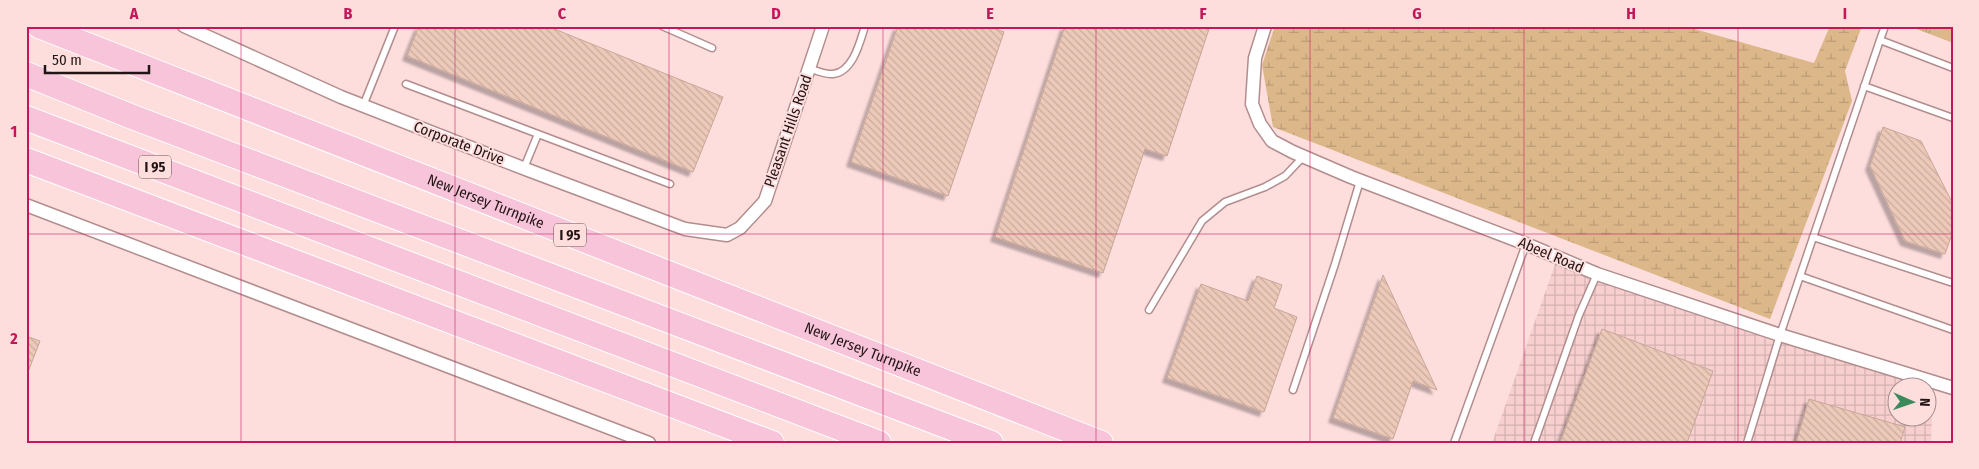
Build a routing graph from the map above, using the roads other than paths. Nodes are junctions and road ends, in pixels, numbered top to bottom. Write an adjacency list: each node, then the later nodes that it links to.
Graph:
1 (39, 26): 41 (highway, New Jersey Turnpike / I 95)
2 (184, 26): 16 (street, Corporate Drive)
3 (395, 26): 16 (lane)
4 (662, 26): 10 (lane)
5 (824, 26): 11 (street, Pleasant Hills Road)
6 (865, 26): 11 (lane)
7 (1265, 26): 20 (street, Abeel Road)
8 (1884, 26): 9 (lane)
9 (1880, 40): 12 (lane); 15 (lane)
10 (712, 48)
11 (809, 68): 26 (street, Pleasant Hills Road)
12 (1953, 68)
13 (26, 74): 40 (highway, I 95)
14 (406, 84): 19 (lane)
15 (1864, 86): 18 (lane); 27 (lane)
16 (363, 106): 22 (street, Corporate Drive)
17 (26, 118): 39 (highway, I 95)
18 (1953, 118)
19 (538, 134): 22 (lane); 24 (lane)
20 (1303, 156): 23 (street, Abeel Road); 32 (lane)
21 (26, 160): 38 (highway)
22 (524, 168): 26 (street, Corporate Drive)
23 (1360, 181): 28 (street, Abeel Road); 36 (lane)
24 (670, 184)
25 (26, 204): 37 (street)
26 (740, 228)
27 (1813, 237): 30 (lane); 31 (lane)
28 (1526, 244): 29 (street, Abeel Road); 42 (lane)
29 (1597, 274): 34 (street, Abeel Road); 43 (lane)
30 (1800, 276): 33 (lane); 34 (lane)
31 (1953, 284)
32 (1149, 310)
33 (1953, 330)
34 (1780, 335): 35 (street, Abeel Road); 44 (lane)
35 (1953, 388)
36 (1293, 390)
37 (649, 443)
38 (772, 443)
39 (879, 443)
40 (991, 443)
41 (1101, 443)
42 (1454, 443)
43 (1534, 443)
44 (1747, 443)

